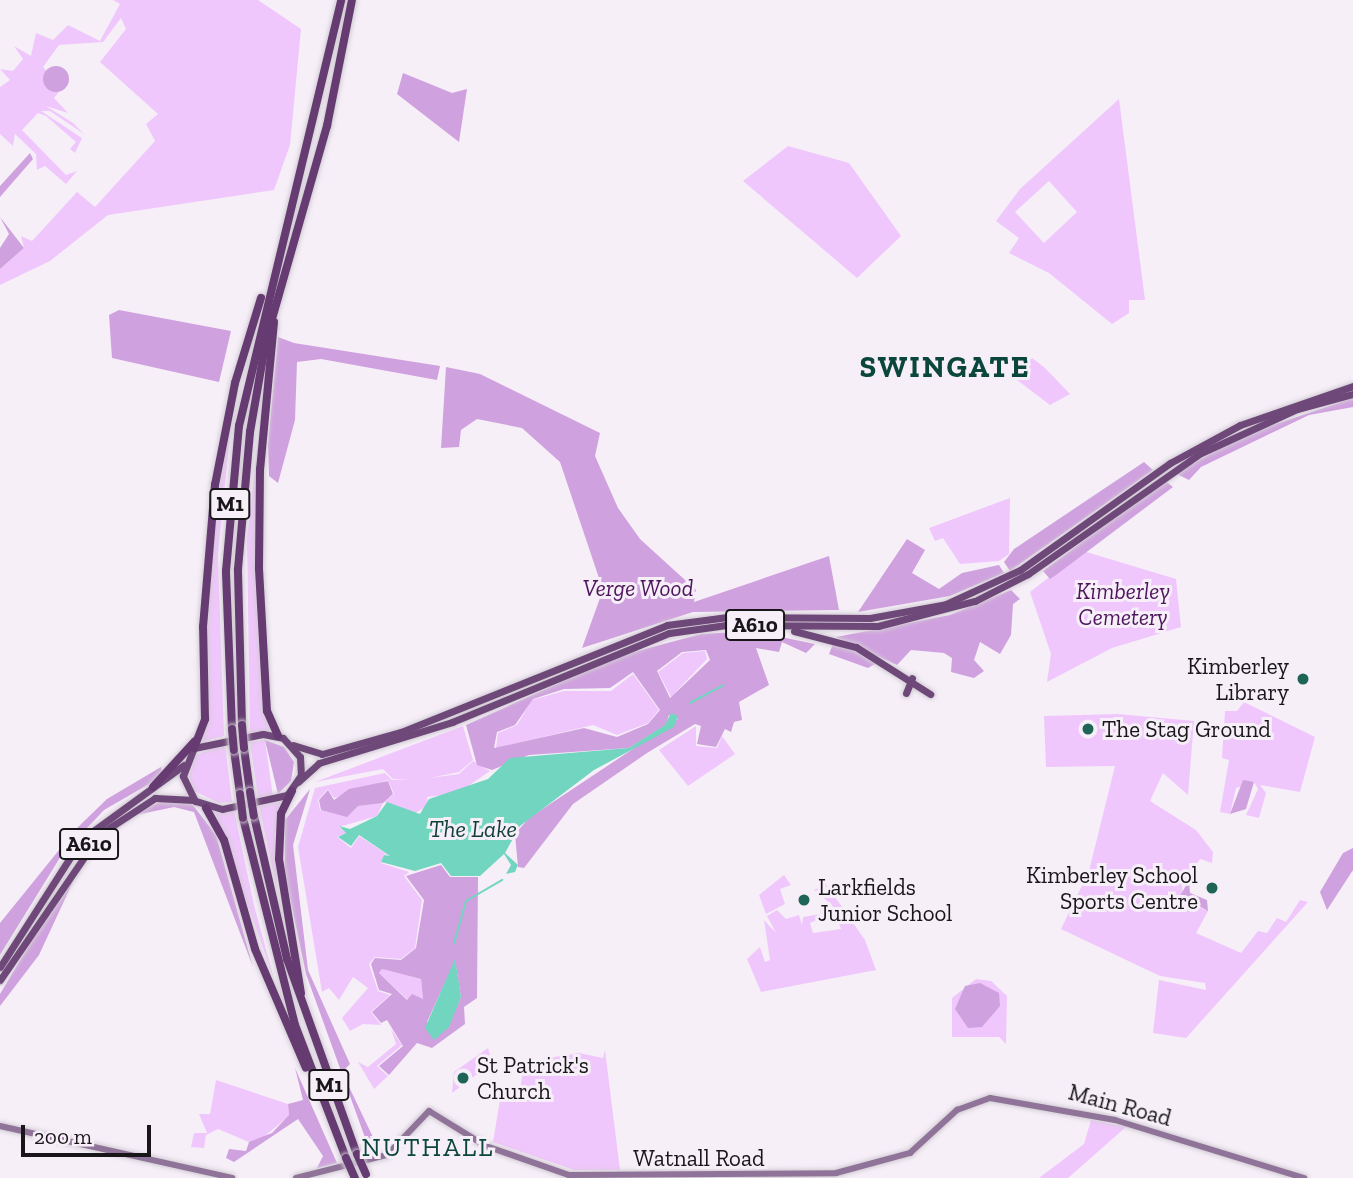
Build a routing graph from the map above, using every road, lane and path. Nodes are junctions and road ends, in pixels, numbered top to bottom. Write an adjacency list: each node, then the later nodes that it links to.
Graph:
1 (341, 0): 3 (highway, M1)
2 (352, 0): 4 (highway, M1)
3 (269, 283): 11 (highway); 24 (highway, M1, bridge)
4 (275, 303): 12 (highway, M1); 23 (highway, M1, bridge)
5 (1353, 386): 13 (highway, A610)
6 (1353, 394): 7 (highway, A610)
7 (761, 625): 8 (highway); 16 (highway, A610)
8 (912, 678): 9 (highway); 10 (highway)
9 (906, 693)
10 (930, 694)
11 (204, 704): 14 (highway); 17 (highway)
12 (278, 736): 13 (highway); 14 (highway)
13 (293, 746): 16 (highway)
14 (194, 748): 15 (highway)
15 (185, 764): 17 (highway, A610); 19 (highway)
16 (298, 782): 18 (highway)
17 (153, 787): 21 (highway, A610)
18 (292, 791): 20 (highway); 23 (highway, M1)
19 (195, 801): 20 (highway); 22 (highway, A610)
20 (206, 808): 24 (highway)
21 (0, 967)
22 (0, 980)
23 (304, 1014): 27 (highway, M1, bridge)
24 (315, 1082): 30 (highway, M1, bridge)
25 (0, 1126): 28 (main road)
26 (934, 1134): 29 (main road, Watnall Road); 31 (main road, Main Road)
27 (367, 1176)
28 (232, 1178)
29 (296, 1178)
30 (355, 1178)
31 (1304, 1178)

